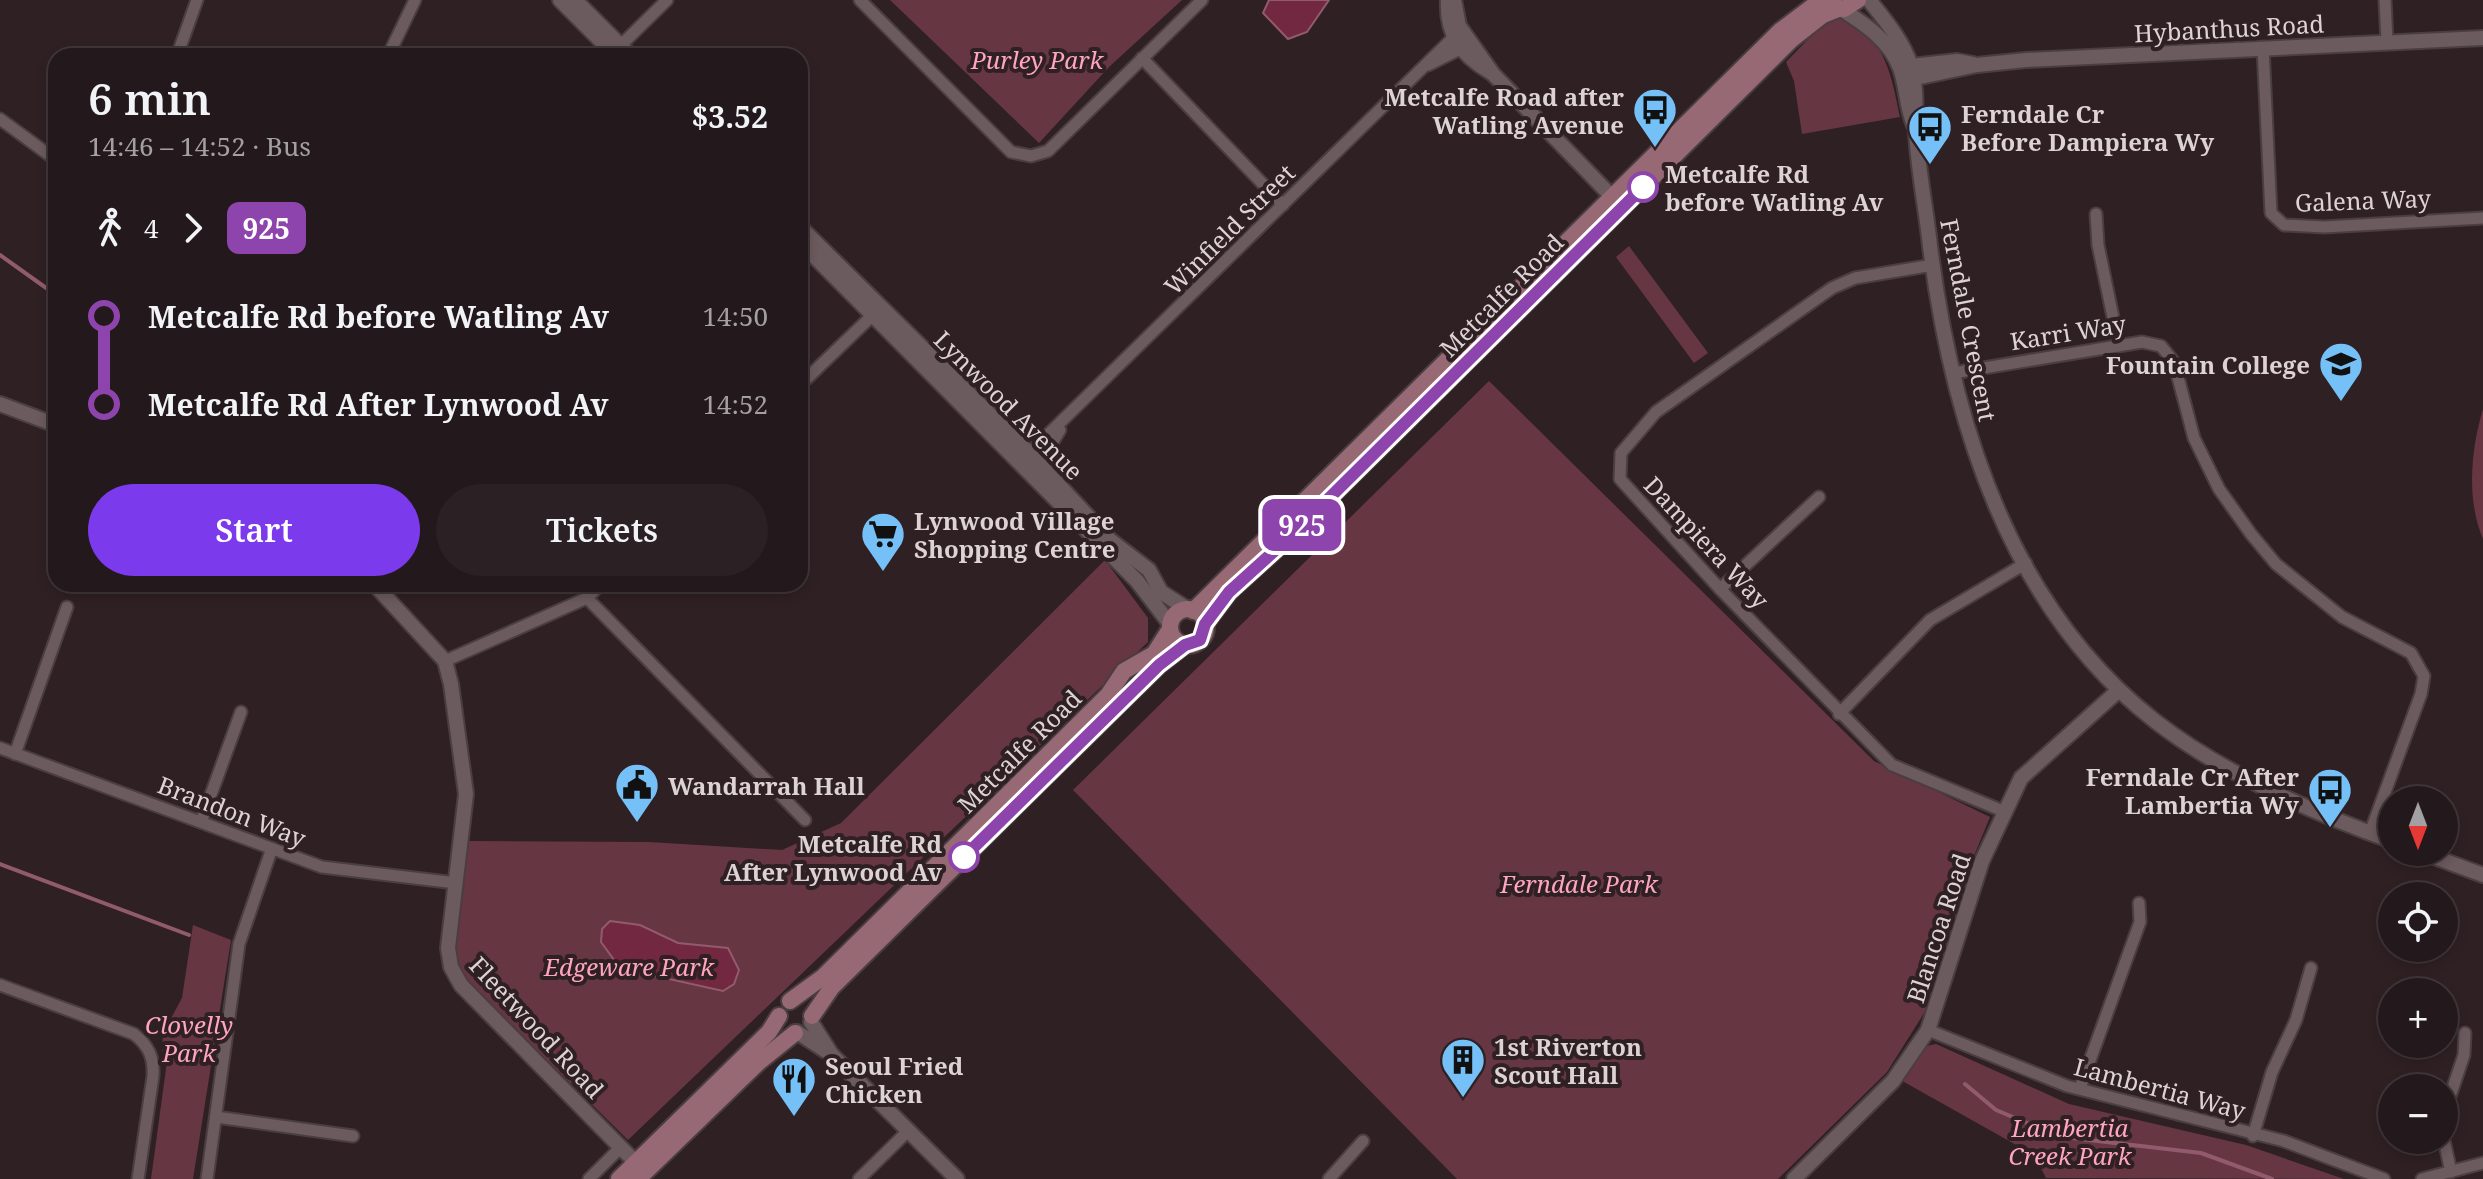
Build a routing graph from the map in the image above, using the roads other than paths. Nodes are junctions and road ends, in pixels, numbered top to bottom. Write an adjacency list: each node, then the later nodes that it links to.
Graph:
1 (197, 0): 16 (street)
2 (415, 0): 17 (street)
3 (560, 0): 18 (street)
4 (575, 0): 19 (street)
5 (667, 0): 20 (street)
6 (860, 0): 22 (street)
7 (1202, 0): 22 (street)
8 (1451, 0): 14 (street)
9 (1858, 0): 12 (main road, Metcalfe Road)
10 (1869, 0): 23 (street, Ferndale Crescent)
11 (2385, 0): 15 (street)
12 (1832, 4): 23 (street, Ferndale Crescent); 26 (main road, Metcalfe Road)
13 (2483, 38): 15 (street, Hybanthus Road)
14 (1462, 40): 26 (street); 27 (street, Winfield Street)
15 (2387, 42): 21 (street, Hybanthus Road)
16 (180, 48)
17 (392, 48)
18 (614, 48)
19 (616, 48)
20 (624, 48)
21 (2263, 48): 23 (street, Hybanthus Road); 29 (street, Galena Way)
22 (1142, 58): 27 (street)
23 (1906, 73): 32 (street, Ferndale Crescent)
24 (0, 119): 25 (street)
25 (48, 154)
26 (1618, 203): 49 (main road, Metcalfe Road); 50 (main road, Metcalfe Road)
27 (1283, 205): 39 (street, Winfield Street)
28 (2096, 214): 34 (street)
29 (2483, 218)
30 (808, 236): 33 (street, Lynwood Avenue)
31 (808, 249): 33 (street, Lynwood Avenue)
32 (1933, 265): 35 (street, Ferndale Crescent); 44 (street, Dampiera Way)
33 (876, 312): 36 (street); 40 (street, Lynwood Avenue)
34 (2119, 346): 35 (street, Karri Way); 62 (street, Karri Way)
35 (1953, 373): 43 (street, Ferndale Crescent)
36 (808, 377)
37 (0, 404): 38 (street)
38 (48, 422)
39 (1065, 422): 40 (street, Winfield Street); 41 (street, Winfield Street)
40 (1024, 457): 41 (street, Lynwood Avenue)
41 (1036, 470): 49 (street, Lynwood Avenue); 51 (street, Lynwood Avenue)
42 (1819, 497): 44 (street)
43 (2026, 563): 54 (street, Ferndale Crescent); 56 (street)
44 (1720, 589): 56 (street, Dampiera Way)
45 (381, 592): 53 (street)
46 (593, 592): 47 (street)
47 (587, 598): 53 (street); 60 (street)
48 (67, 607): 58 (street)
49 (1191, 610): 50 (main road); 51 (main road, Metcalfe Road)
50 (1205, 624): 52 (main road, Metcalfe Road)
51 (1170, 626): 52 (main road); 69 (main road, Metcalfe Road)
52 (1185, 645): 69 (main road, Metcalfe Road)
53 (445, 661): 67 (street, Fleetwood Road)
54 (2119, 690): 59 (street, Blancoa Road); 62 (street, Ferndale Crescent)
55 (241, 712): 61 (street)
56 (1839, 714): 59 (street, Dampiera Way)
57 (0, 748): 58 (street, Brandon Way)
58 (15, 754): 61 (street, Brandon Way)
59 (2003, 811): 75 (street, Blancoa Road)
60 (805, 820)
61 (201, 822): 64 (street, Brandon Way)
62 (2370, 833): 63 (street, Ferndale Crescent)
63 (2378, 836)
64 (271, 851): 67 (street, Brandon Way); 79 (street)
65 (2458, 866): 66 (street)
66 (2483, 875)
67 (456, 883): 84 (street, Fleetwood Road)
68 (2139, 903): 78 (street)
69 (894, 917): 72 (main road, Metcalfe Road); 74 (main road, Metcalfe Road)
70 (2311, 968): 82 (street)
71 (0, 985): 89 (street)
72 (790, 1001): 73 (main road, Metcalfe Road); 74 (main road)
73 (779, 1016): 74 (main road); 87 (main road, Metcalfe Road)
74 (804, 1026): 80 (street); 87 (main road, Metcalfe Road)
75 (1928, 1030): 78 (street, Lambertia Way); 96 (street, Blancoa Road)
76 (2465, 1033): 77 (street)
77 (2458, 1074)
78 (2080, 1088): 82 (street, Lambertia Way)
79 (216, 1117): 81 (street); 90 (street)
80 (907, 1132): 93 (street); 94 (street)
81 (353, 1136)
82 (2253, 1136): 97 (street, Lambertia Way)
83 (1363, 1141): 95 (street)
84 (621, 1147): 87 (street, Fleetwood Road); 91 (street)
85 (2447, 1154): 88 (street)
86 (2483, 1163): 88 (street)
87 (640, 1171): 92 (main road, Metcalfe Road)
88 (2451, 1172): 98 (street)
89 (138, 1179)
90 (207, 1179)
91 (589, 1179)
92 (619, 1179)
93 (859, 1179)
94 (957, 1179)
95 (1329, 1179)
96 (1794, 1179)
97 (2384, 1179)
98 (2422, 1179)

